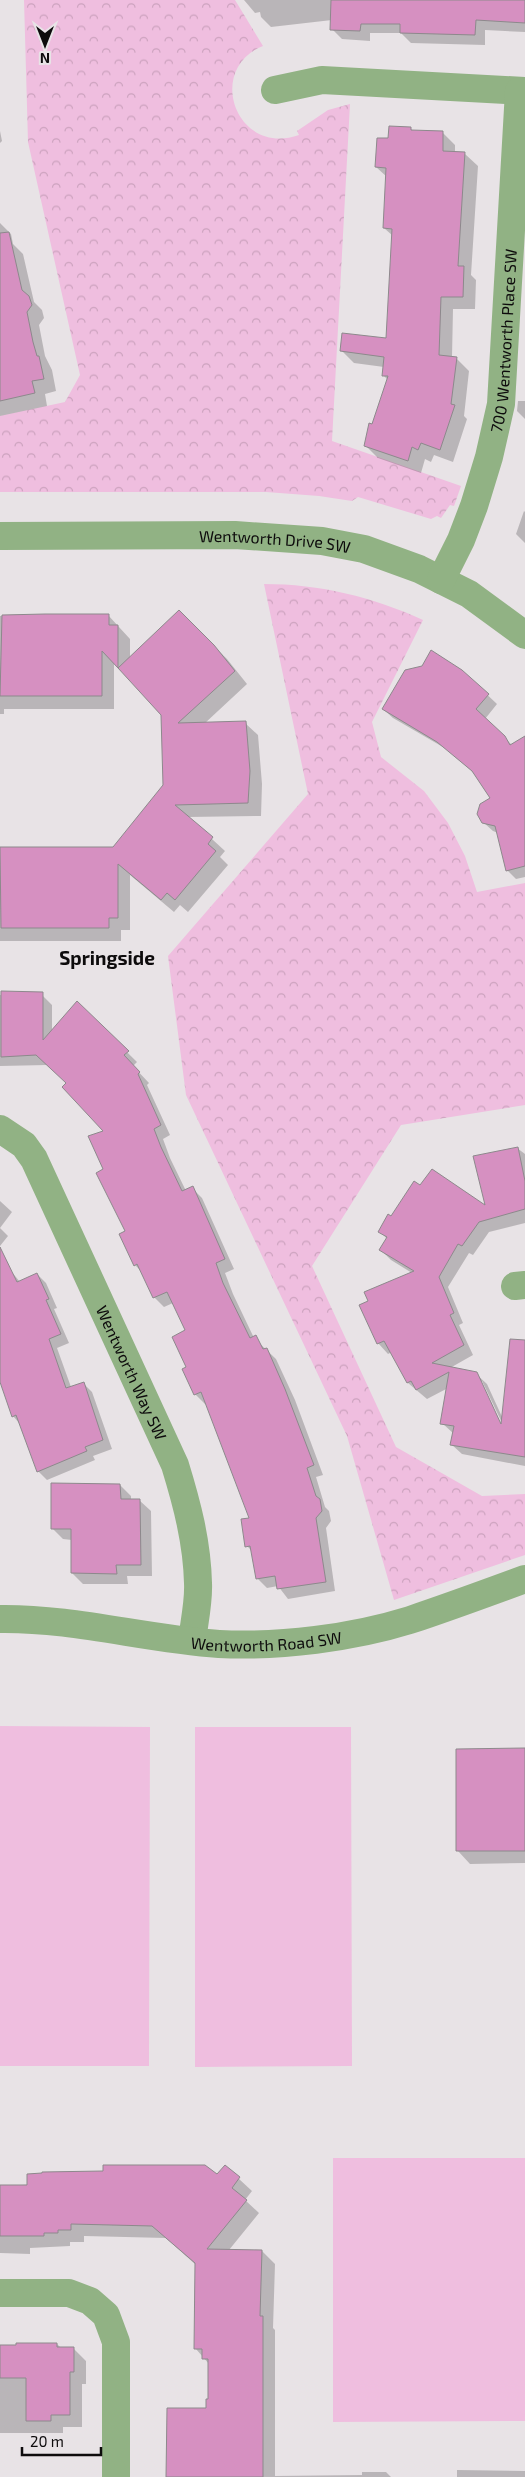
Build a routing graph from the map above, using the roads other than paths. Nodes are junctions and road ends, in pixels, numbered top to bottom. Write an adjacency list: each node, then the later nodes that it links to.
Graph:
1 (275, 90): 2 (street, 700 Wentworth Place SW)
2 (522, 91): 4 (street, 700 Wentworth Place SW)
3 (0, 536): 4 (street, Wentworth Drive SW)
4 (441, 580): 5 (street, Wentworth Drive SW)
5 (525, 635)
6 (0, 1129): 9 (street, Wentworth Way SW)
7 (525, 1579): 9 (street, Wentworth Road SW)
8 (0, 1619): 9 (street, Wentworth Road SW)
9 (192, 1642)
10 (0, 2293): 11 (street)
11 (116, 2477)

